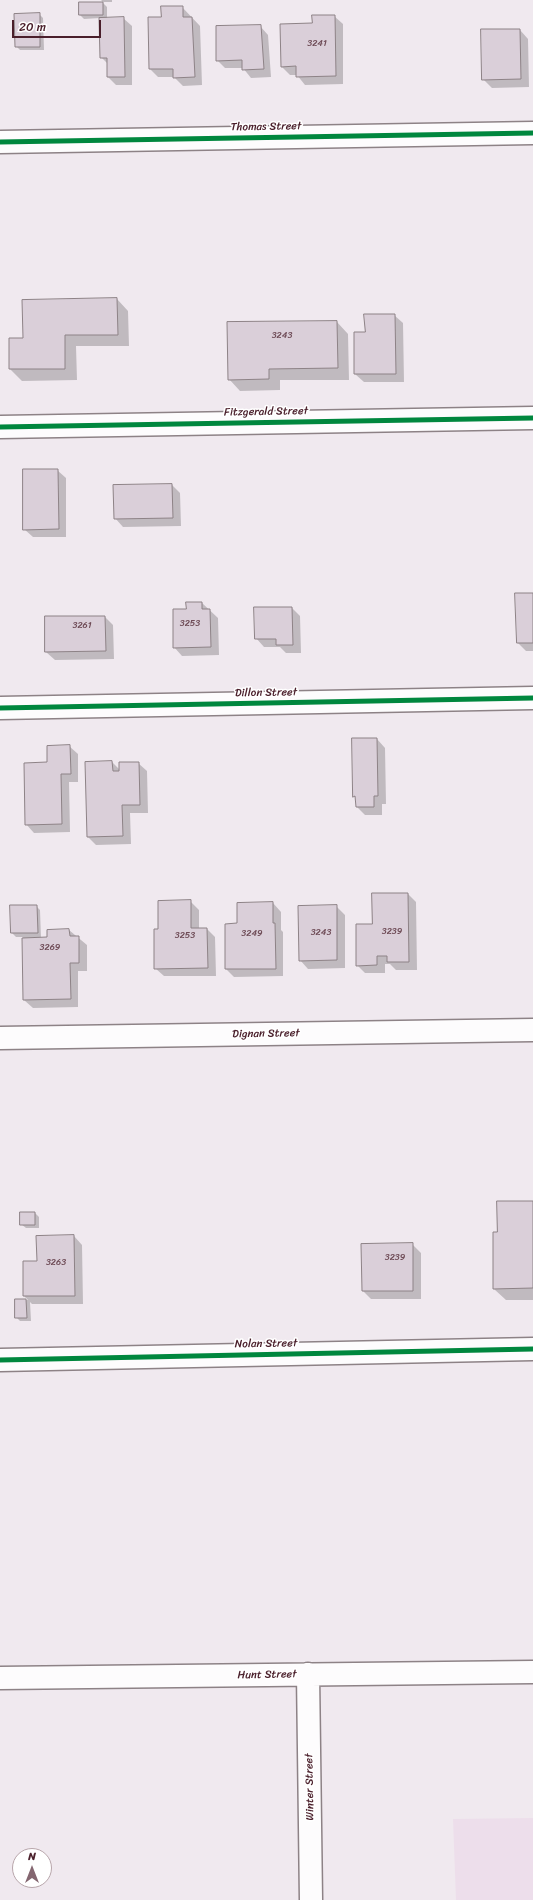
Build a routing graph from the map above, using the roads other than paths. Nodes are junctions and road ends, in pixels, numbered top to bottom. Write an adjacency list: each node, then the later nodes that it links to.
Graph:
1 (533, 133): 2 (street, Thomas Street)
2 (0, 142)
3 (533, 418): 4 (street, Fitzgerald Street)
4 (0, 427)
5 (533, 698): 6 (street, Dillon Street)
6 (0, 708)
7 (533, 1030): 8 (street, Dignan Street)
8 (0, 1038)
9 (533, 1349): 10 (street, Nolan Street)
10 (0, 1360)
11 (533, 1672): 12 (street, Hunt Street)
12 (308, 1674): 13 (street, Hunt Street); 14 (street, Winter Street)
13 (0, 1678)
14 (311, 1900)

